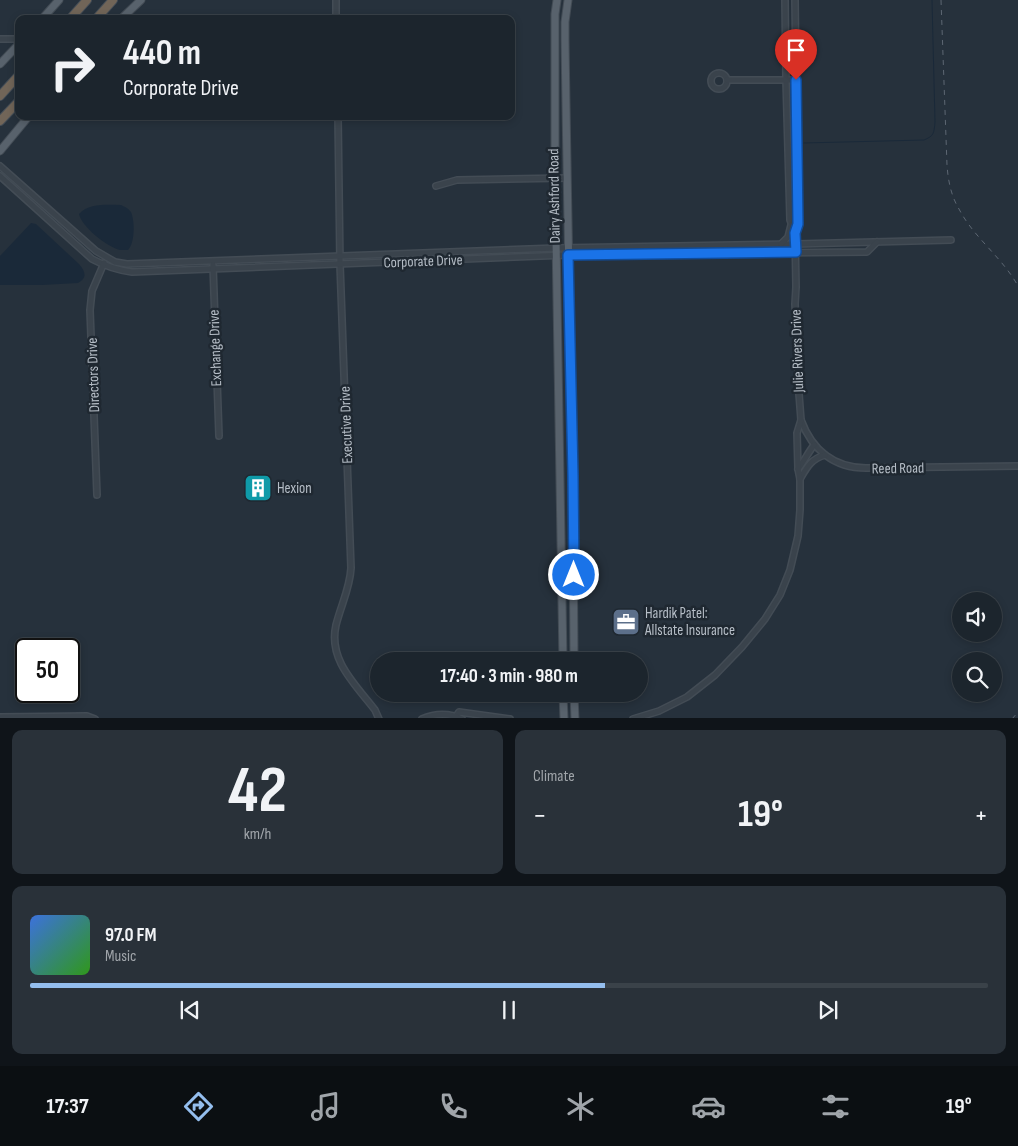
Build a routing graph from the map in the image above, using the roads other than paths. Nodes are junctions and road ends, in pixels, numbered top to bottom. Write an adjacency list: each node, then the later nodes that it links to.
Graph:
1 (59, 0): 10 (main road)
2 (87, 0): 11 (highway)
3 (113, 0): 12 (highway)
4 (140, 0): 13 (main road)
5 (336, 0): 14 (street)
6 (557, 0): 17 (main road, Dairy Ashford Road)
7 (568, 0): 18 (main road, Dairy Ashford Road)
8 (785, 0): 25 (street, Julie Rivers Drive)
9 (795, 0): 26 (street, Julie Rivers Drive)
10 (46, 15)
11 (74, 15)
12 (100, 15)
13 (125, 15)
14 (336, 15)
15 (0, 39): 16 (street)
16 (15, 39)
17 (555, 40): 18 (main road); 21 (main road, Dairy Ashford Road)
18 (565, 40): 22 (main road, Dairy Ashford Road)
19 (15, 48): 20 (main road)
20 (0, 64)
21 (555, 64): 22 (main road); 37 (main road, Dairy Ashford Road)
22 (566, 64): 38 (main road, Dairy Ashford Road)
23 (15, 80): 27 (highway)
24 (727, 80): 25 (street)
25 (786, 80): 26 (street); 32 (street, Julie Rivers Drive)
26 (796, 80): 33 (street, Julie Rivers Drive)
27 (3, 93)
28 (15, 105): 31 (highway)
29 (27, 120): 34 (main road)
30 (338, 120): 54 (street, Executive Drive)
31 (0, 121)
32 (787, 124): 33 (street); 40 (street, Julie Rivers Drive)
33 (796, 125): 41 (street, Julie Rivers Drive)
34 (0, 151)
35 (0, 166): 55 (street, Corporate Drive)
36 (0, 176): 59 (street, Corporate Drive)
37 (555, 178): 38 (street); 39 (street); 50 (main road, Dairy Ashford Road)
38 (568, 178): 49 (main road, Dairy Ashford Road)
39 (436, 186)
40 (791, 224): 41 (street, Julie Rivers Drive); 44 (street)
41 (795, 233): 45 (street, Julie Rivers Drive)
42 (951, 240): 43 (street, Corporate Drive)
43 (877, 242): 46 (street, Corporate Drive); 52 (street, Corporate Drive)
44 (781, 244): 45 (street, Corporate Drive); 47 (street, Corporate Drive)
45 (796, 244): 46 (street, Corporate Drive); 51 (street, Julie Rivers Drive)
46 (819, 244): 52 (street)
47 (680, 246): 49 (street, Corporate Drive); 53 (street)
48 (506, 250): 50 (street, Corporate Drive); 54 (street, Corporate Drive); 56 (street)
49 (568, 251): 50 (street, Corporate Drive); 53 (street, Corporate Drive); 68 (main road, Dairy Ashford Road)
50 (557, 252): 56 (street, Corporate Drive); 67 (main road, Dairy Ashford Road)
51 (796, 252): 52 (street, Corporate Drive); 53 (street, Corporate Drive); 61 (street, Julie Rivers Drive)
52 (820, 252)
53 (680, 254)
54 (340, 256): 57 (street, Corporate Drive); 58 (street, Executive Drive)
55 (106, 258): 57 (street, Corporate Drive); 59 (street, Directors Drive)
56 (506, 258): 58 (street, Corporate Drive)
57 (212, 260): 60 (street, Exchange Drive)
58 (340, 264): 60 (street, Corporate Drive); 82 (street, Executive Drive)
59 (102, 265): 60 (street, Corporate Drive); 70 (street, Directors Drive)
60 (213, 268): 62 (street, Exchange Drive)
61 (801, 420): 63 (street, Reed Road); 66 (street, Julie Rivers Drive)
62 (219, 436)
63 (814, 445): 64 (street, Reed Road); 66 (street)
64 (825, 455): 65 (street, Reed Road); 69 (street)
65 (1018, 466)
66 (798, 469): 69 (street, Julie Rivers Drive)
67 (560, 475): 68 (main road); 72 (main road, Dairy Ashford Road)
68 (573, 475): 71 (main road, Dairy Ashford Road)
69 (800, 480): 88 (street, Julie Rivers Drive)
70 (97, 495)
71 (574, 529): 72 (main road); 74 (main road, Dairy Ashford Road)
72 (561, 530): 73 (main road, Dairy Ashford Road)
73 (562, 627): 74 (main road); 75 (main road, Dairy Ashford Road)
74 (574, 627): 76 (main road, Dairy Ashford Road)
75 (563, 652)
76 (574, 652)
77 (563, 702): 86 (main road)
78 (574, 702): 87 (main road)
79 (0, 717): 81 (street)
80 (460, 717): 83 (street); 84 (street)
81 (95, 718)
82 (379, 718)
83 (422, 718)
84 (500, 718): 85 (street)
85 (510, 718)
86 (564, 718)
87 (575, 718)
88 (633, 718)

